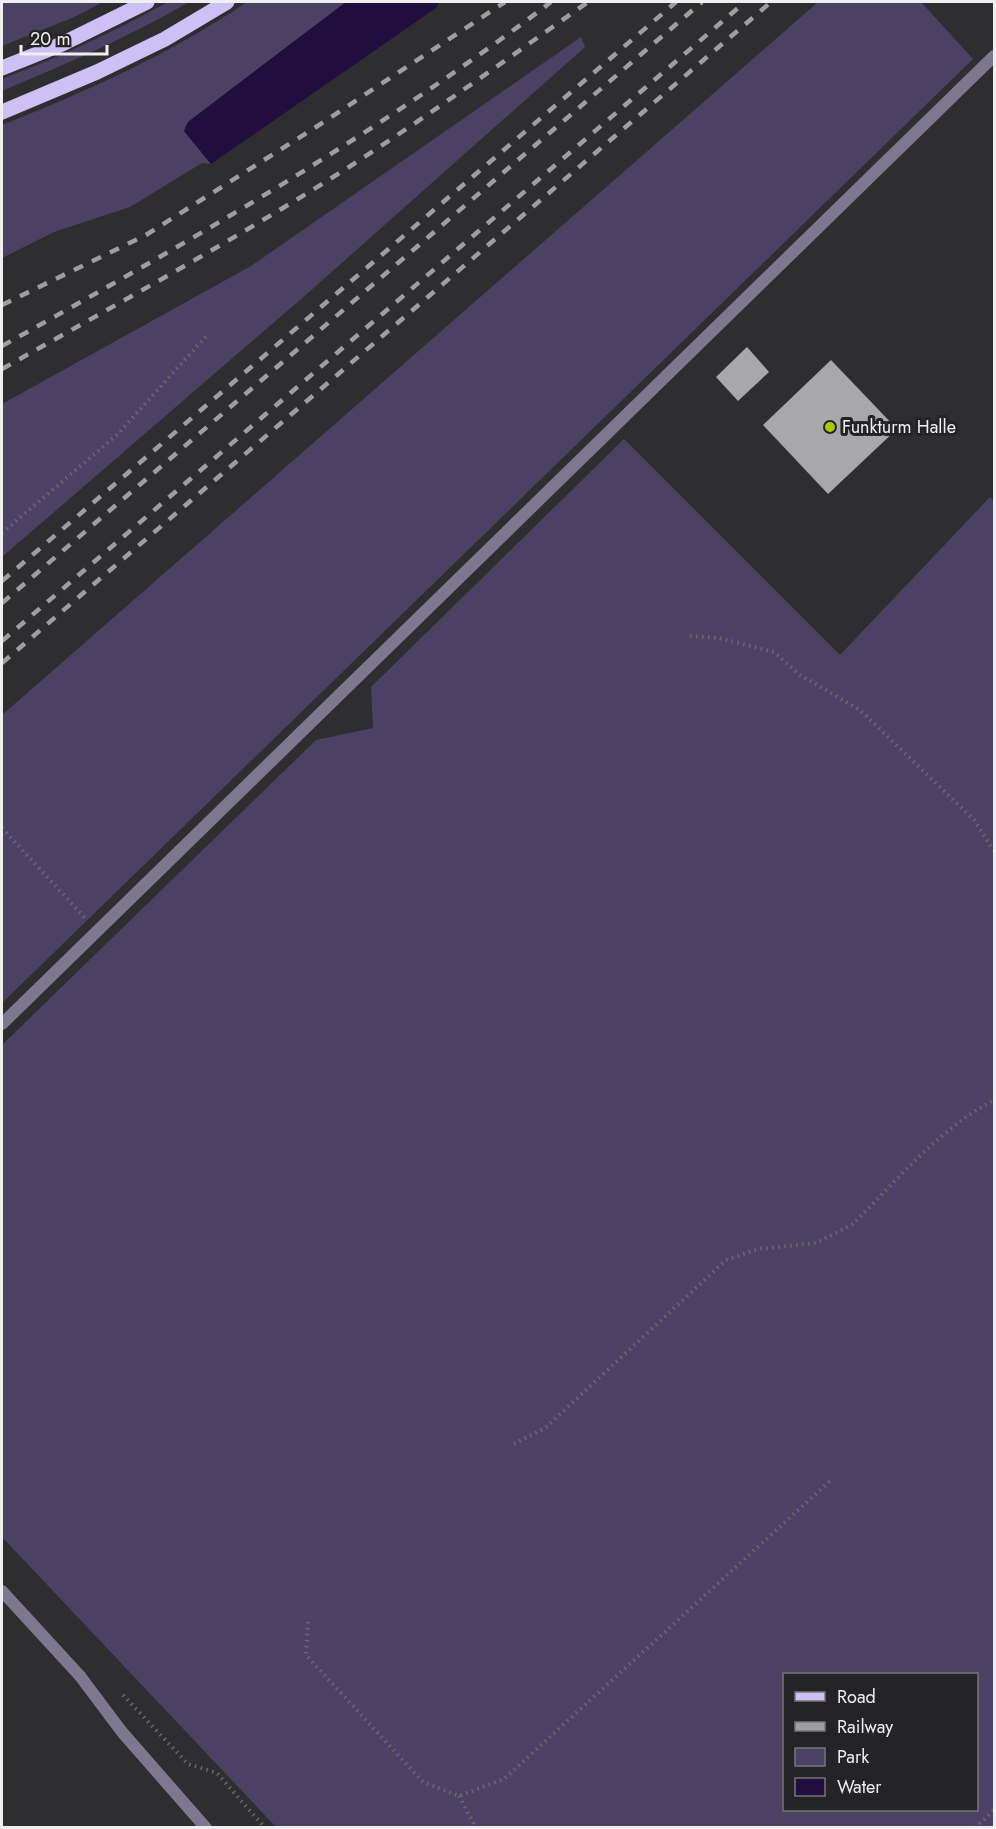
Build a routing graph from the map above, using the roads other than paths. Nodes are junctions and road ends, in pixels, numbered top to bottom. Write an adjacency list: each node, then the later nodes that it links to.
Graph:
1 (147, 2): 4 (main road)
2 (227, 2): 5 (main road)
3 (994, 56): 6 (street)
4 (2, 68)
5 (2, 112)
6 (2, 1024)
7 (2, 1592): 8 (street)
8 (206, 1827)

